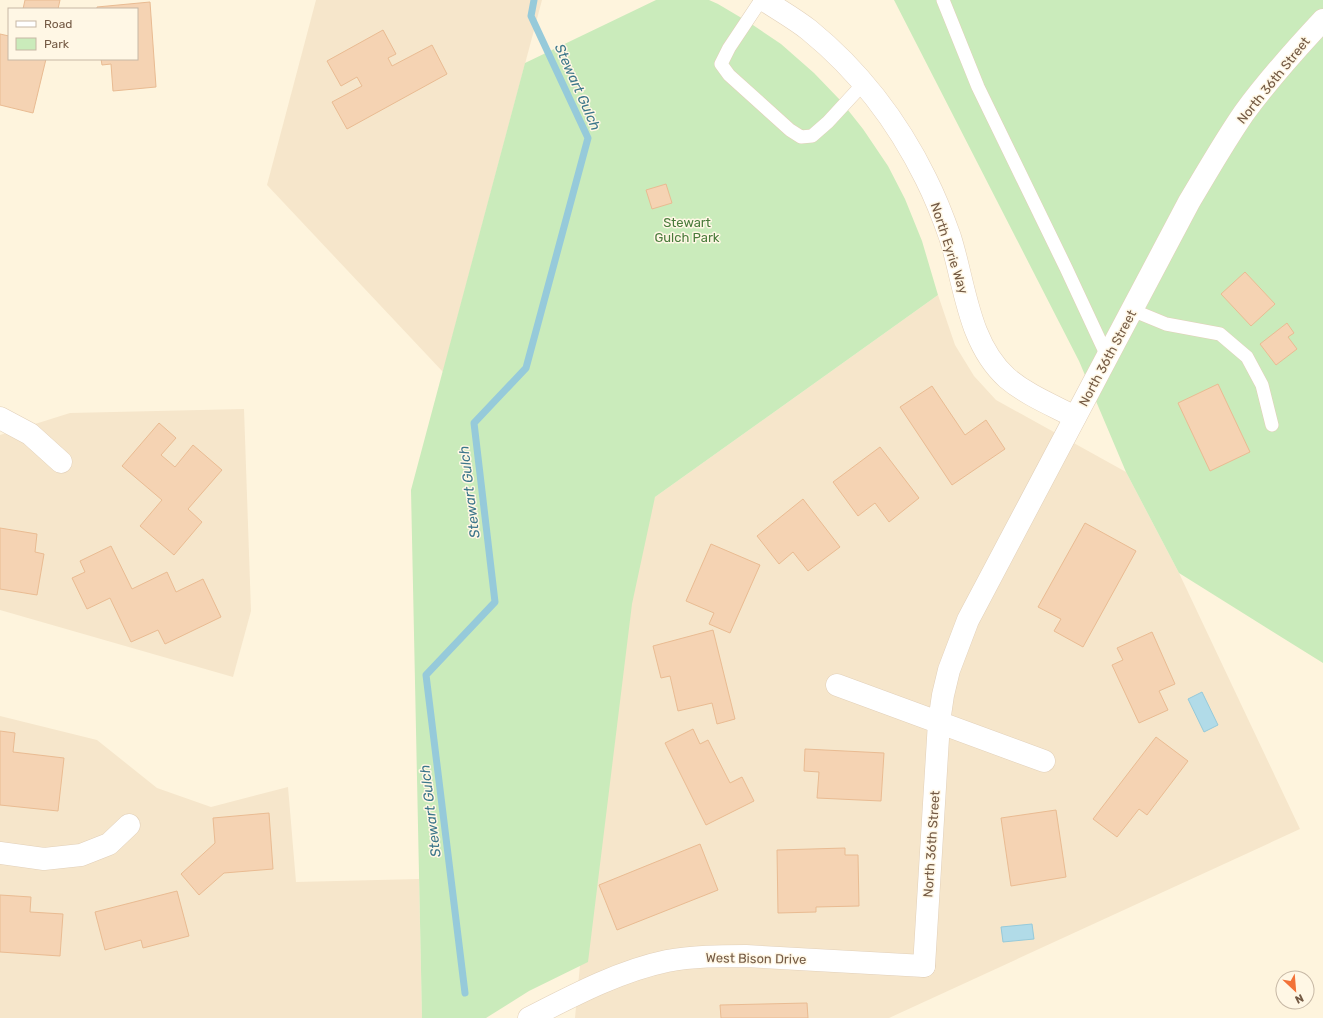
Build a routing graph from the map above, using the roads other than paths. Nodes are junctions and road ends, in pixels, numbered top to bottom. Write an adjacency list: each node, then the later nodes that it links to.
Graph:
1 (761, 0): 5 (lane)
2 (764, 0): 5 (street, North Eyrie Way)
3 (943, 0): 7 (lane)
4 (1323, 20): 6 (street, North 36th Street)
5 (864, 84): 8 (street, North Eyrie Way)
6 (1132, 310): 7 (street, North 36th Street); 10 (lane)
7 (1107, 356): 8 (street, North 36th Street)
8 (1075, 417): 13 (street, North 36th Street)
9 (0, 418): 11 (street)
10 (1272, 425)
11 (61, 462)
12 (837, 686): 13 (street)
13 (938, 722): 14 (street); 17 (street, North 36th Street)
14 (1044, 761)
15 (129, 825): 16 (street)
16 (0, 853)
17 (924, 966): 18 (street, West Bison Drive)
18 (529, 1018)

